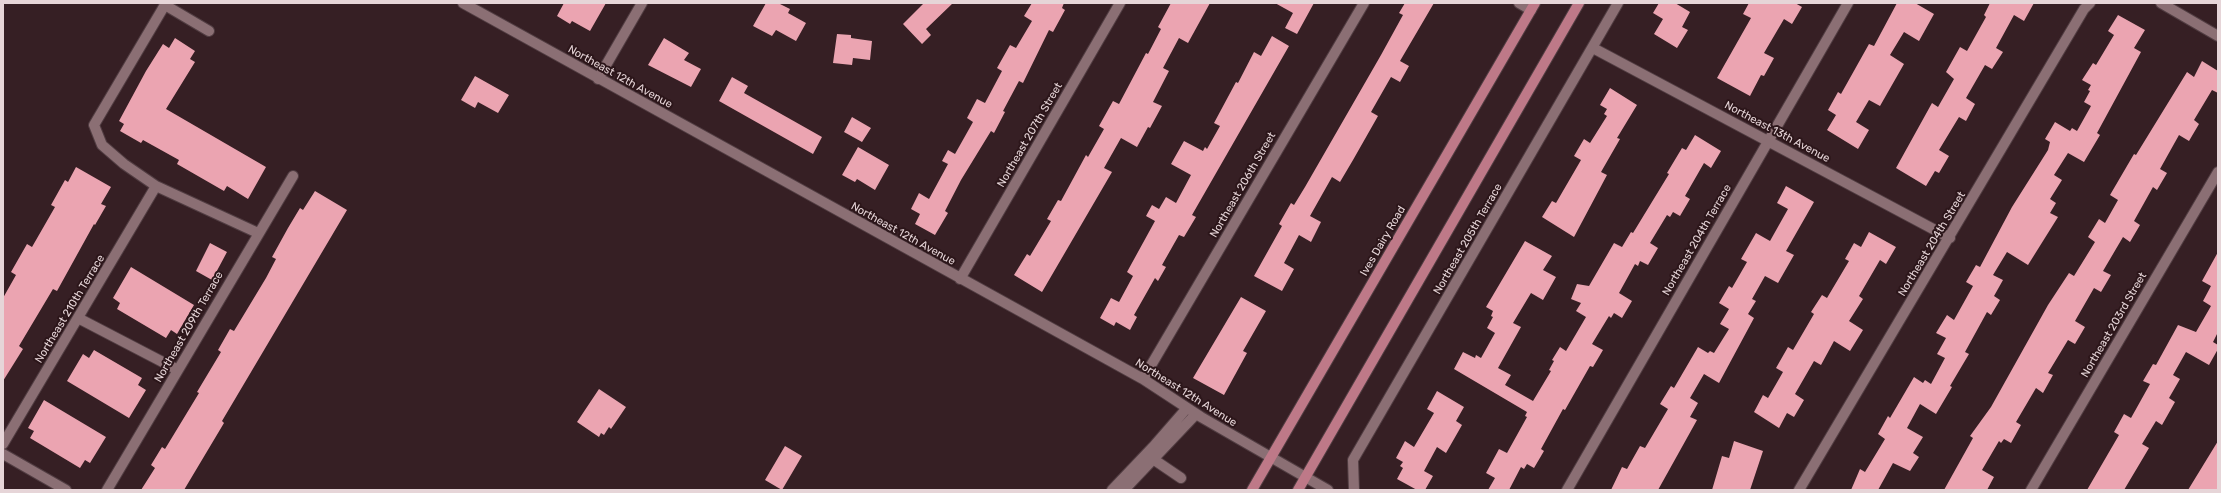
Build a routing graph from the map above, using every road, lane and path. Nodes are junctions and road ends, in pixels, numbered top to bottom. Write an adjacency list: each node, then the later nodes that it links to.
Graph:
1 (463, 3): 16 (street, Northeast 12th Avenue)
2 (642, 3): 16 (street)
3 (1120, 3): 23 (street, Northeast 207th Street)
4 (1364, 3): 26 (street, Northeast 206th Street)
5 (1519, 3): 11 (street)
6 (1579, 3): 33 (main road)
7 (1618, 3): 15 (street, Northeast 205th Terrace)
8 (1848, 3): 17 (street, Northeast 204th Terrace)
9 (2161, 3): 14 (street)
10 (165, 4): 13 (street); 20 (street)
11 (1533, 6): 31 (main road, Ives Dairy Road)
12 (2087, 6): 22 (street, Northeast 204th Street)
13 (209, 31)
14 (2218, 36)
15 (1593, 48): 17 (street, Northeast 13th Avenue); 42 (street, Northeast 205th Terrace)
16 (598, 79): 23 (street, Northeast 12th Avenue)
17 (1768, 141): 22 (street, Northeast 13th Avenue); 43 (street, Northeast 204th Terrace)
18 (2218, 172): 45 (street, Northeast 203rd Street)
19 (292, 176): 21 (street, Northeast 209th Terrace)
20 (156, 186): 21 (street); 24 (street, Northeast 210th Terrace)
21 (258, 233): 25 (street, Northeast 209th Terrace)
22 (1950, 238): 44 (street, Northeast 204th Street)
23 (960, 279): 26 (street, Northeast 12th Avenue)
24 (78, 318): 25 (street); 29 (street, Northeast 210th Terrace)
25 (178, 370): 36 (street, Northeast 209th Terrace)
26 (1143, 379): 27 (street, Northeast 12th Avenue)
27 (1187, 408): 28 (street, Northeast 12th Avenue); 37 (street)
28 (1196, 414): 31 (street, Northeast 12th Avenue); 32 (street)
29 (3, 444)
30 (3, 454): 35 (street)
31 (1271, 458): 33 (street, Northeast 12th Avenue); 39 (main road, Ives Dairy Road)
32 (1153, 459): 34 (street); 38 (street)
33 (1305, 477): 40 (main road); 41 (street, Northeast 12th Avenue)
34 (1181, 478)
35 (66, 490)
36 (107, 490)
37 (1112, 490)
38 (1124, 490)
39 (1252, 490)
40 (1298, 490)
41 (1328, 490)
42 (1354, 490)
43 (1567, 490)
44 (1800, 490)
45 (2031, 490)

